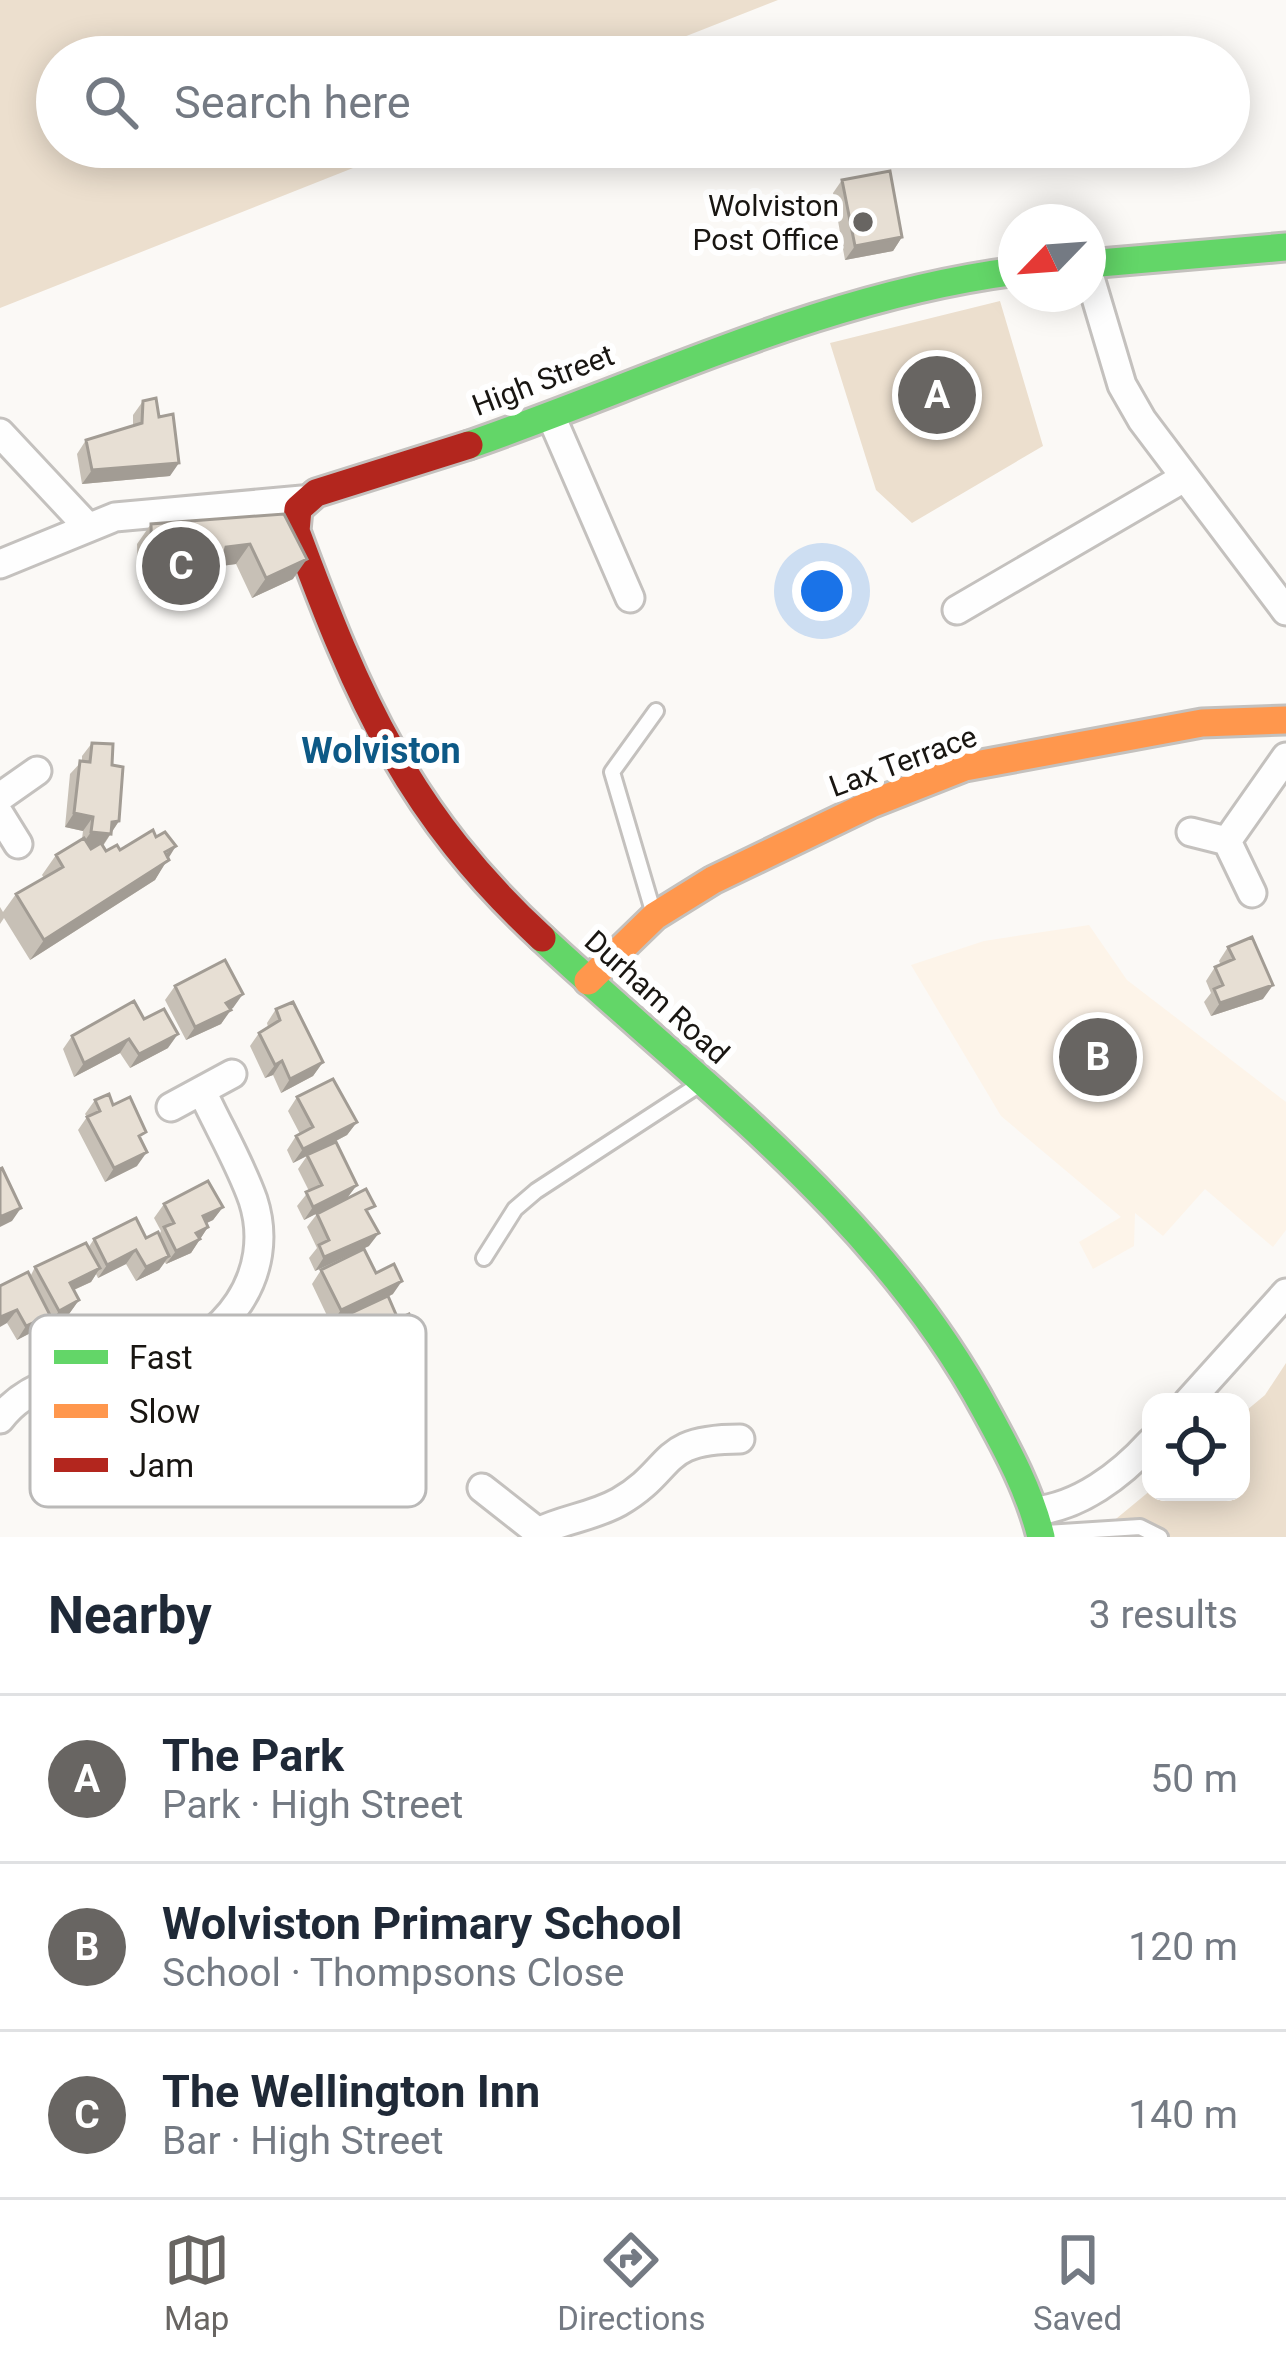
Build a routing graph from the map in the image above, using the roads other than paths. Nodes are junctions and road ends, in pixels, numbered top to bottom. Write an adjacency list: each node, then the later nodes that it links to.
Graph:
1 (1286, 247): 2 (street)
2 (1106, 265)
3 (998, 274): 5 (street, High Street)
4 (1101, 312): 7 (street)
5 (551, 416): 8 (street, High Street); 11 (street)
6 (0, 433): 9 (street)
7 (1182, 479): 12 (street); 13 (street)
8 (302, 500): 9 (street, High Street); 25 (street, Durham Road)
9 (87, 526): 10 (street, High Street)
10 (0, 564)
11 (630, 598)
12 (957, 610)
13 (1286, 611)
14 (656, 711): 24 (lane)
15 (1286, 720): 24 (street, Lax Terrace)
16 (1286, 757): 21 (street)
17 (38, 771): 18 (street)
18 (0, 797)
19 (0, 815): 22 (street)
20 (1191, 832): 21 (street)
21 (1227, 841): 23 (street)
22 (18, 844)
23 (1252, 893)
24 (655, 916): 25 (street, Lax Terrace)
25 (588, 981): 27 (street, Durham Road)
26 (232, 1074): 28 (street)
27 (701, 1083): 30 (lane); 39 (street, Durham Road)
28 (202, 1090): 29 (street); 32 (street)
29 (171, 1107)
30 (484, 1258)
31 (1283, 1306): 33 (street)
32 (229, 1315)
33 (1197, 1393)
34 (30, 1395): 35 (street)
35 (1, 1414)
36 (740, 1439): 40 (street)
37 (1142, 1449): 39 (street)
38 (482, 1488): 40 (street)
39 (1039, 1527): 41 (lane)
40 (537, 1534)
41 (1160, 1537)

